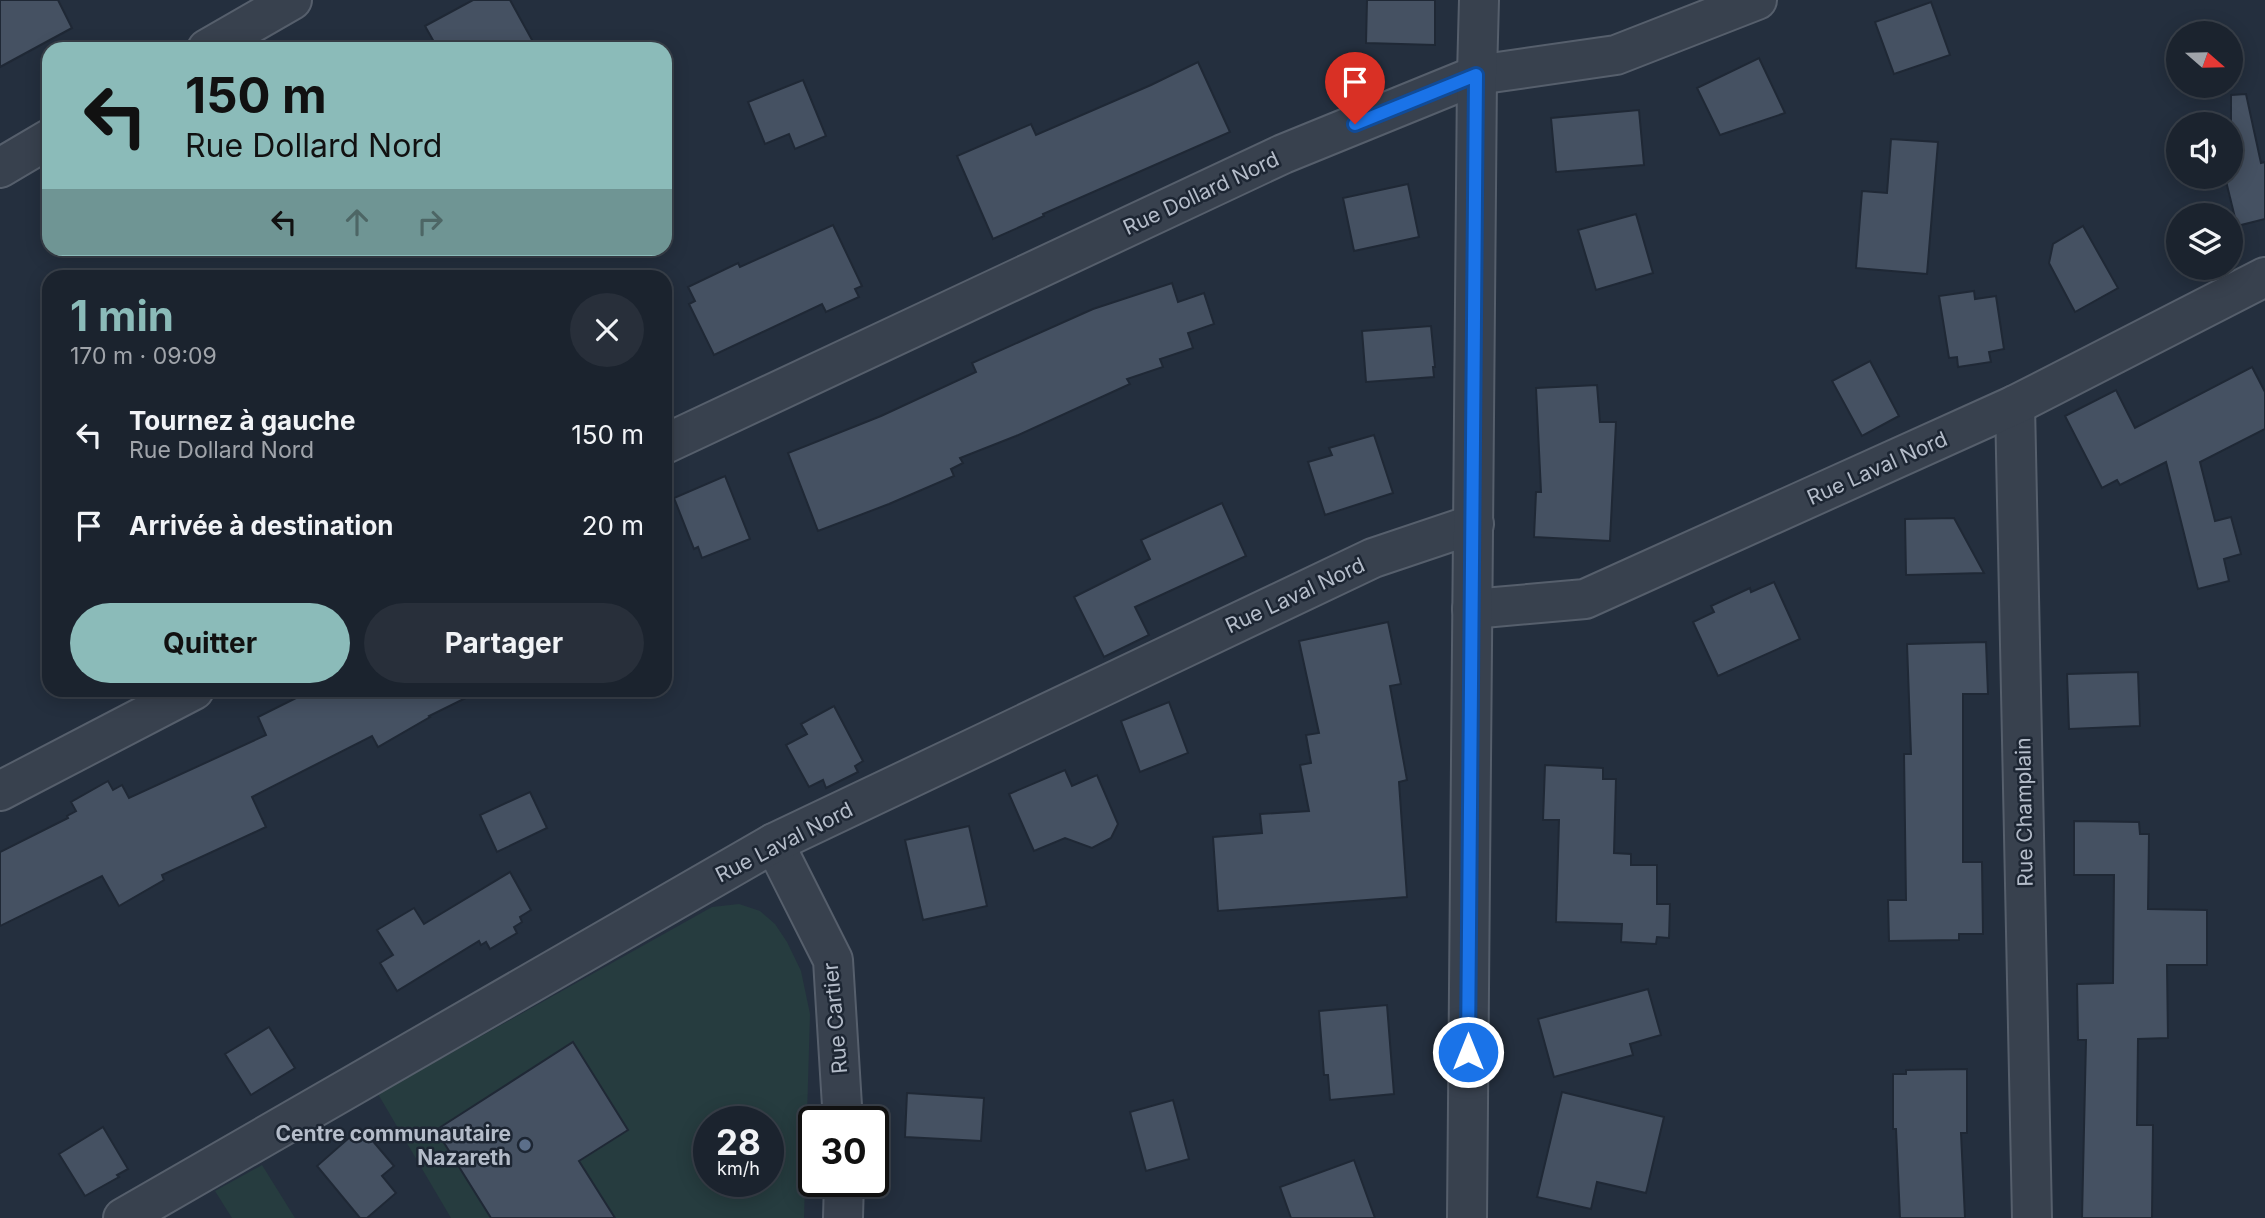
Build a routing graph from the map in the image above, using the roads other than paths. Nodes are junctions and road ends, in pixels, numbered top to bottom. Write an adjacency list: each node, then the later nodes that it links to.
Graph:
1 (292, 0): 4 (street)
2 (1479, 0): 5 (street)
3 (1757, 0): 5 (street, Rue Dollard Nord)
4 (219, 42)
5 (1476, 75): 10 (street, Rue Dollard Nord); 11 (street)
6 (42, 143): 7 (street)
7 (0, 168)
8 (2265, 277): 9 (street, Rue Laval Nord)
9 (2015, 405): 12 (street, Rue Laval Nord); 21 (street, Rue Champlain)
10 (672, 441)
11 (1474, 524): 12 (street); 15 (street, Rue Laval Nord)
12 (1472, 609): 20 (street)
13 (181, 697): 14 (street)
14 (0, 791)
15 (774, 843): 16 (street, Rue Cartier); 18 (street, Rue Laval Nord)
16 (842, 1106)
17 (844, 1197): 19 (street)
18 (123, 1218)
19 (843, 1218)
20 (1467, 1218)
21 (2032, 1218)

